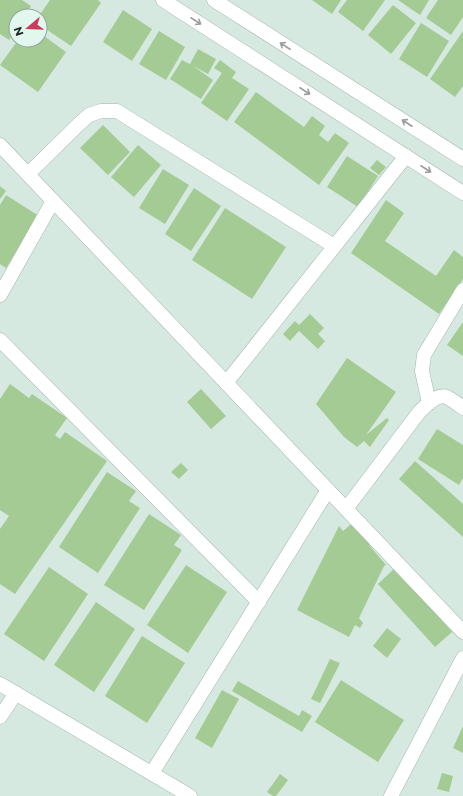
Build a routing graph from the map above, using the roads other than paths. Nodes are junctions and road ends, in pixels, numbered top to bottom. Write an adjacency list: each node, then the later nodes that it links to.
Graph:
1 (163, 0): 4 (street, one-way to 4)
2 (214, 0): 5 (street, one-way to 2)
3 (0, 145): 6 (street)
4 (406, 156): 7 (street, one-way to 7); 9 (street)
5 (463, 159)
6 (28, 174): 8 (street); 9 (street)
7 (463, 193)
8 (53, 201): 11 (street); 13 (street)
9 (334, 246): 13 (street)
10 (463, 290): 14 (street)
11 (0, 295)
12 (0, 340): 18 (street)
13 (226, 383): 16 (street)
14 (429, 403): 15 (street); 17 (street)
15 (463, 408)
16 (328, 490): 17 (street); 18 (street)
17 (346, 509): 19 (street)
18 (259, 602): 24 (street)
19 (463, 632)
20 (463, 658): 26 (street)
21 (0, 684): 22 (street)
22 (16, 693): 23 (street); 24 (street)
23 (0, 717)
24 (152, 773): 25 (street)
25 (190, 796)
26 (391, 796)

